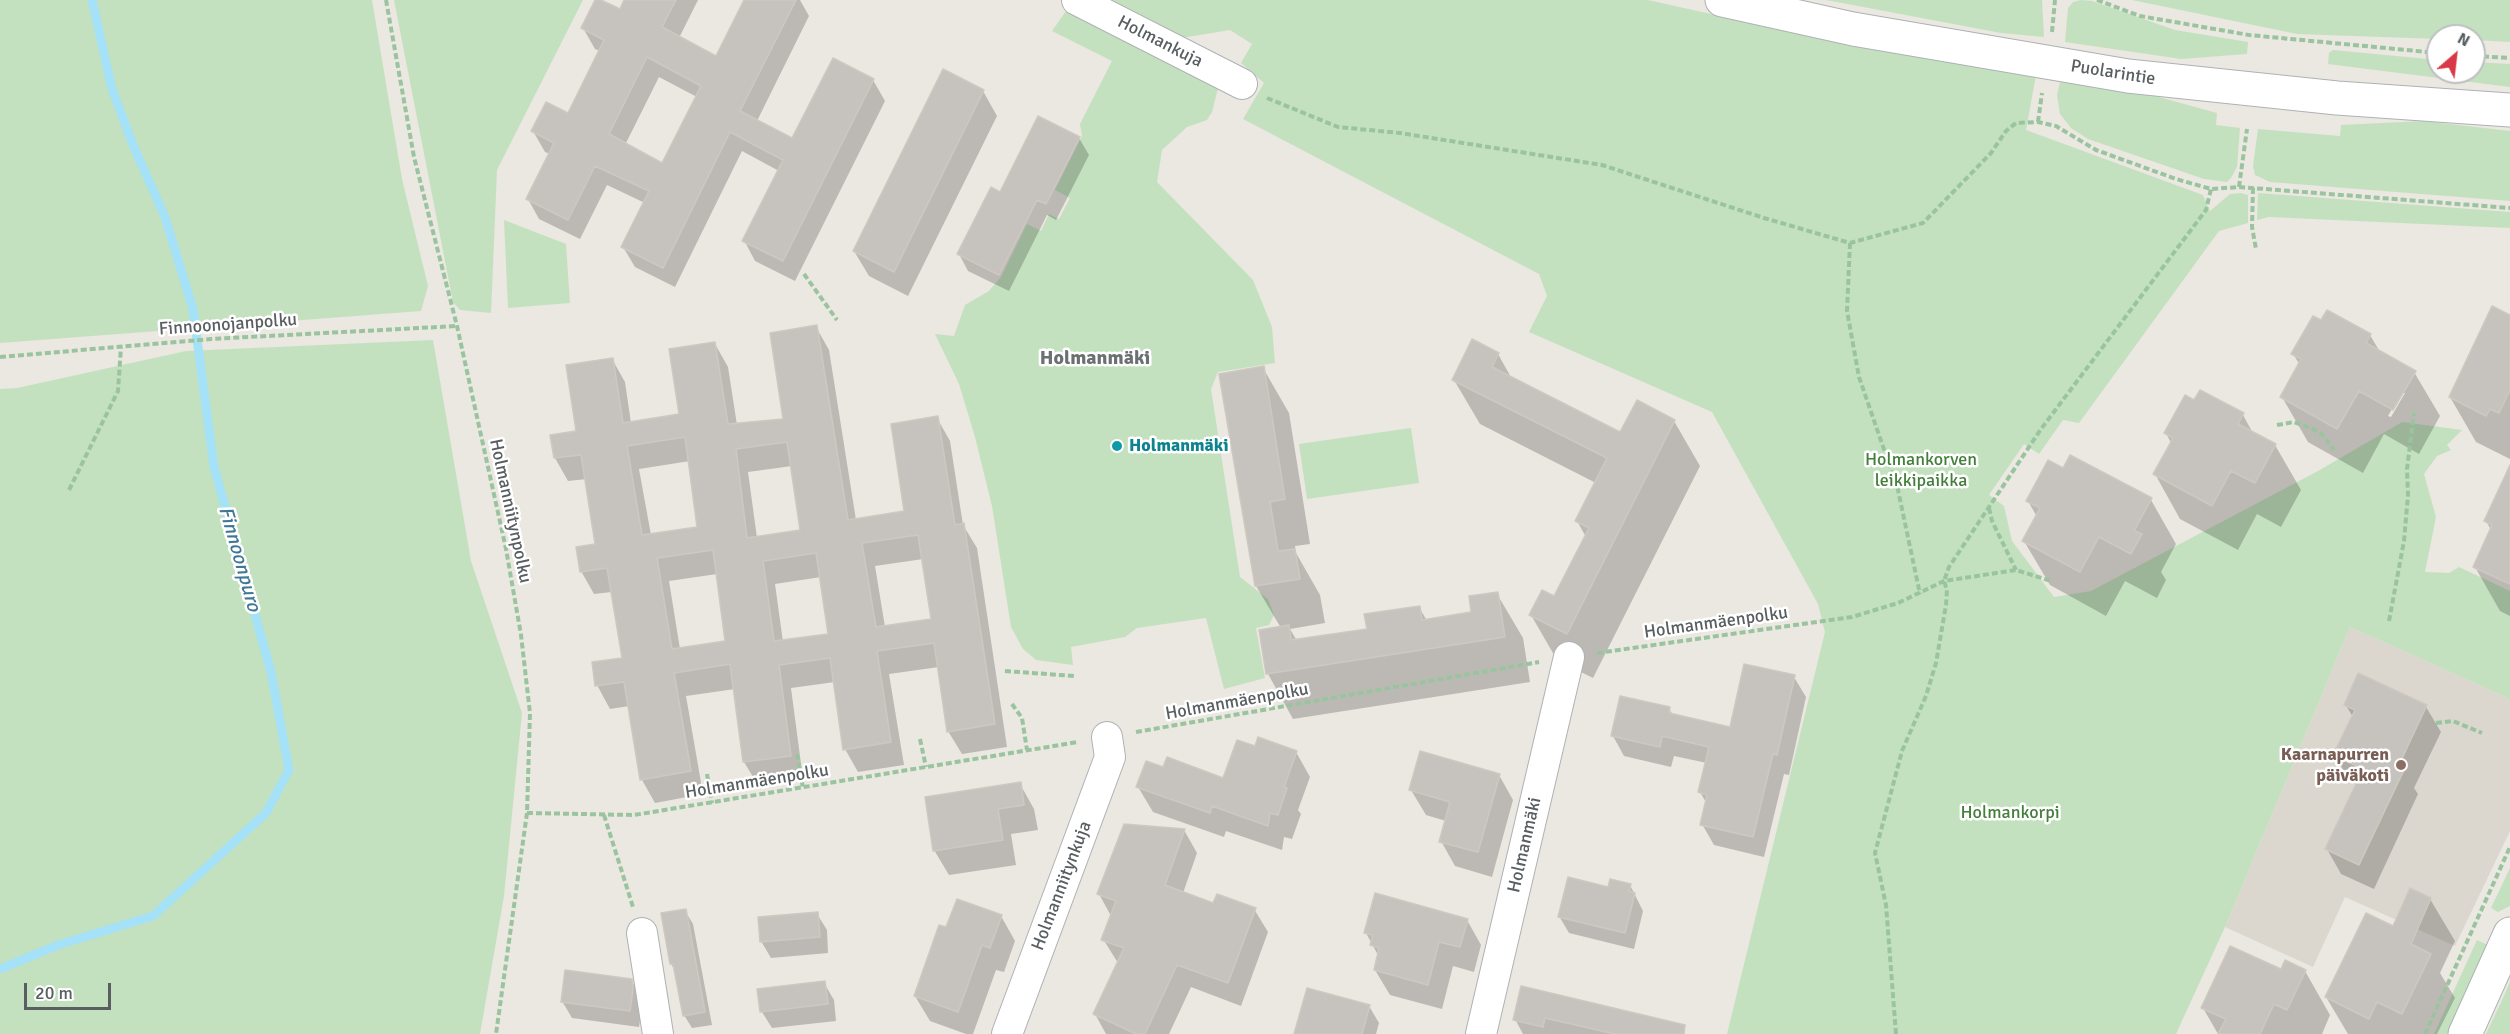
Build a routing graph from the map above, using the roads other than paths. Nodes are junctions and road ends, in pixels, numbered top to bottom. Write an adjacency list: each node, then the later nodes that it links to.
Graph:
1 (1077, 0): 3 (street, Holmankuja)
2 (1722, 0): 4 (main road, Puolarintie)
3 (1242, 84)
4 (2510, 110)
5 (1569, 657): 11 (street, Holmanmäki)
6 (1107, 737): 10 (street, Holmanniitynkuja)
7 (642, 933): 9 (street)
8 (2510, 934): 12 (main road)
9 (658, 1034)
10 (1007, 1034)
11 (1481, 1034)
12 (2464, 1034)

